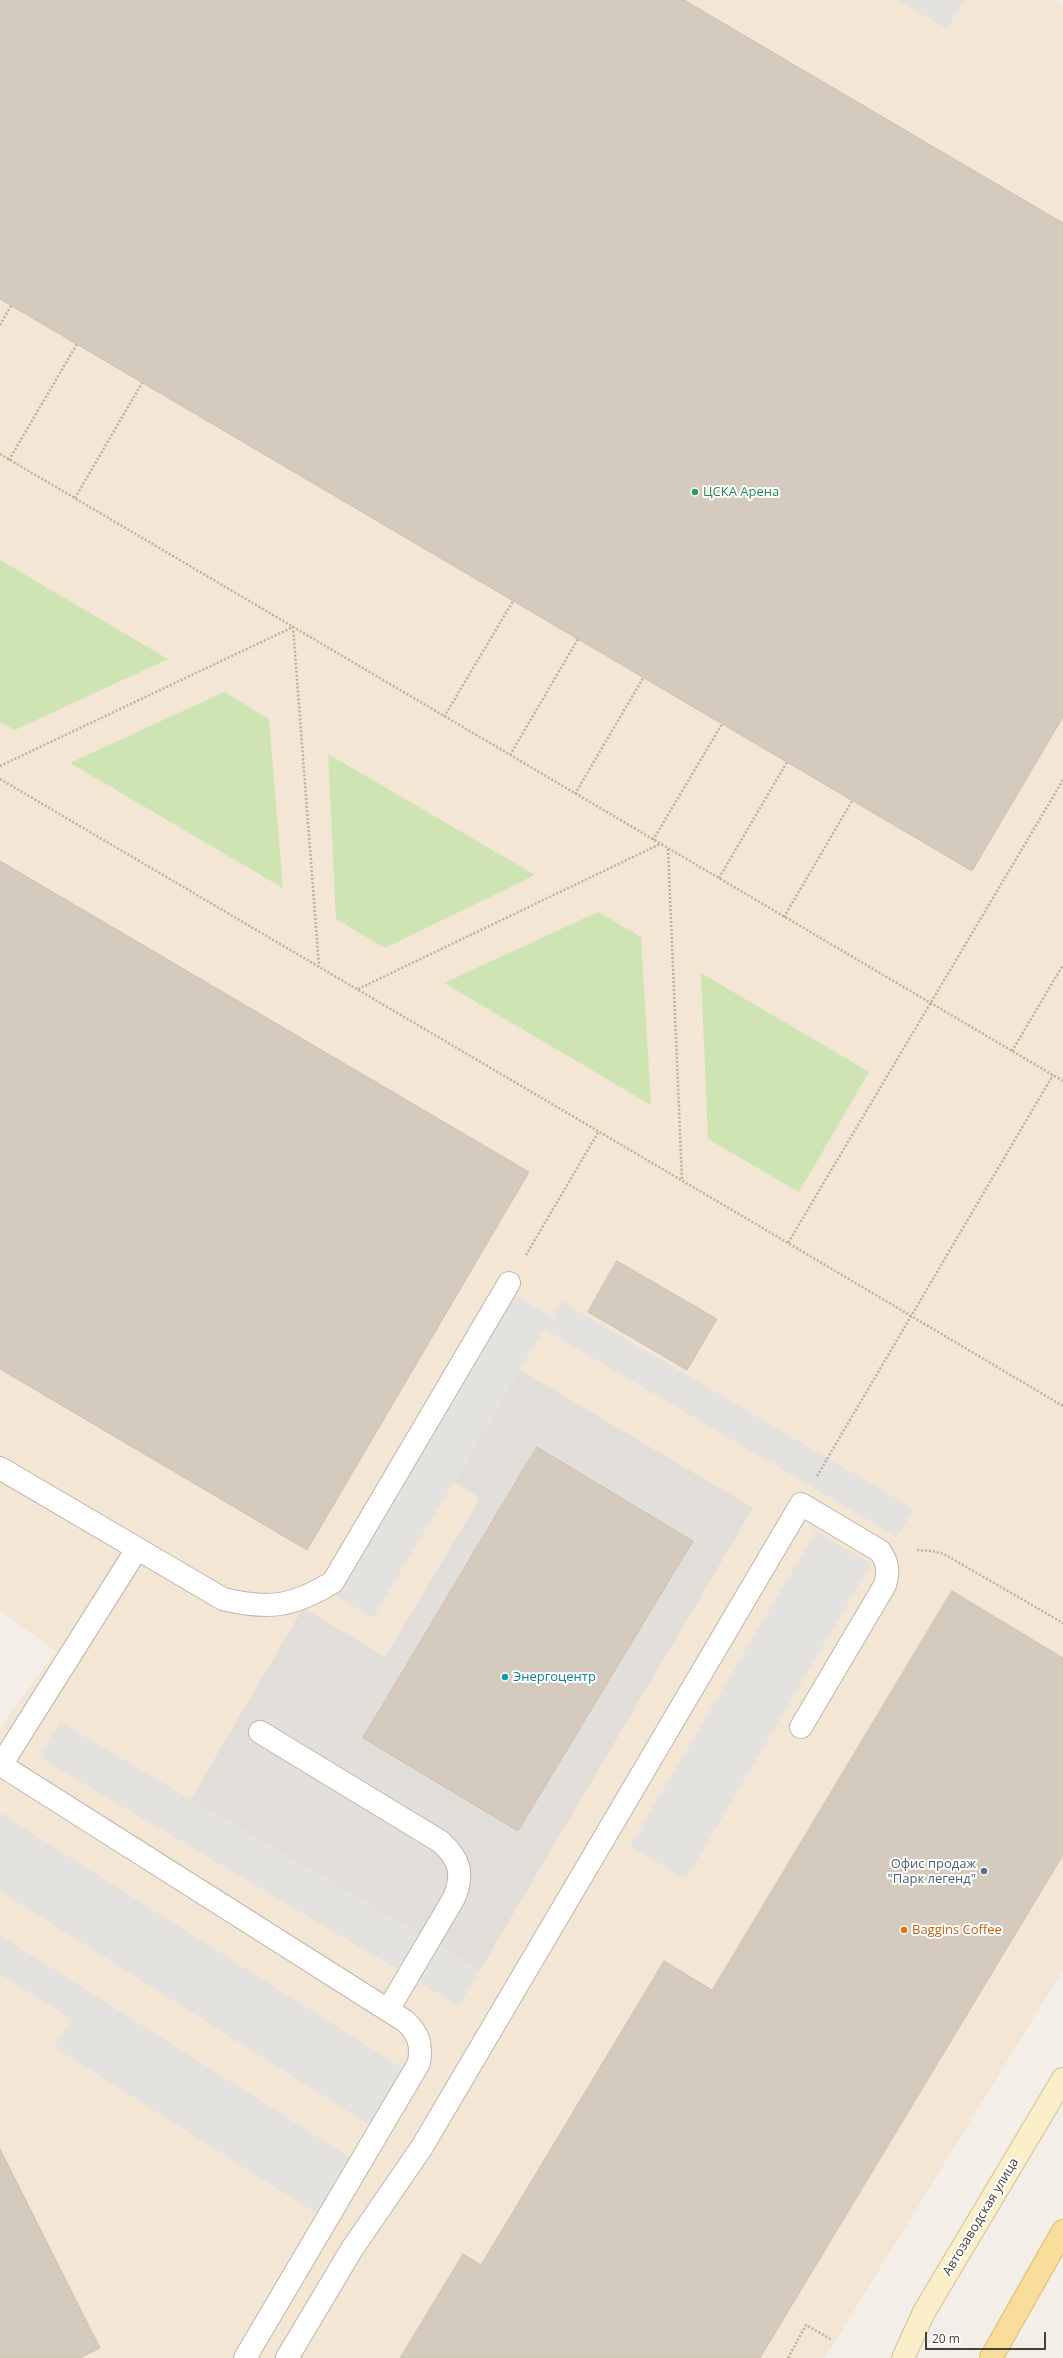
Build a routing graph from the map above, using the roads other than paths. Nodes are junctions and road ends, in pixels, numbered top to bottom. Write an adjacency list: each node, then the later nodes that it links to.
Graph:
1 (509, 1283): 3 (lane)
2 (0, 1468): 3 (lane)
3 (137, 1549): 6 (lane)
4 (801, 1728): 10 (lane)
5 (260, 1732): 6 (lane)
6 (388, 2010): 9 (lane)
7 (1063, 2079): 11 (main road, Автозаводская улица)
8 (1063, 2231): 12 (main road)
9 (245, 2358)
10 (287, 2358)
11 (903, 2358)
12 (991, 2358)

